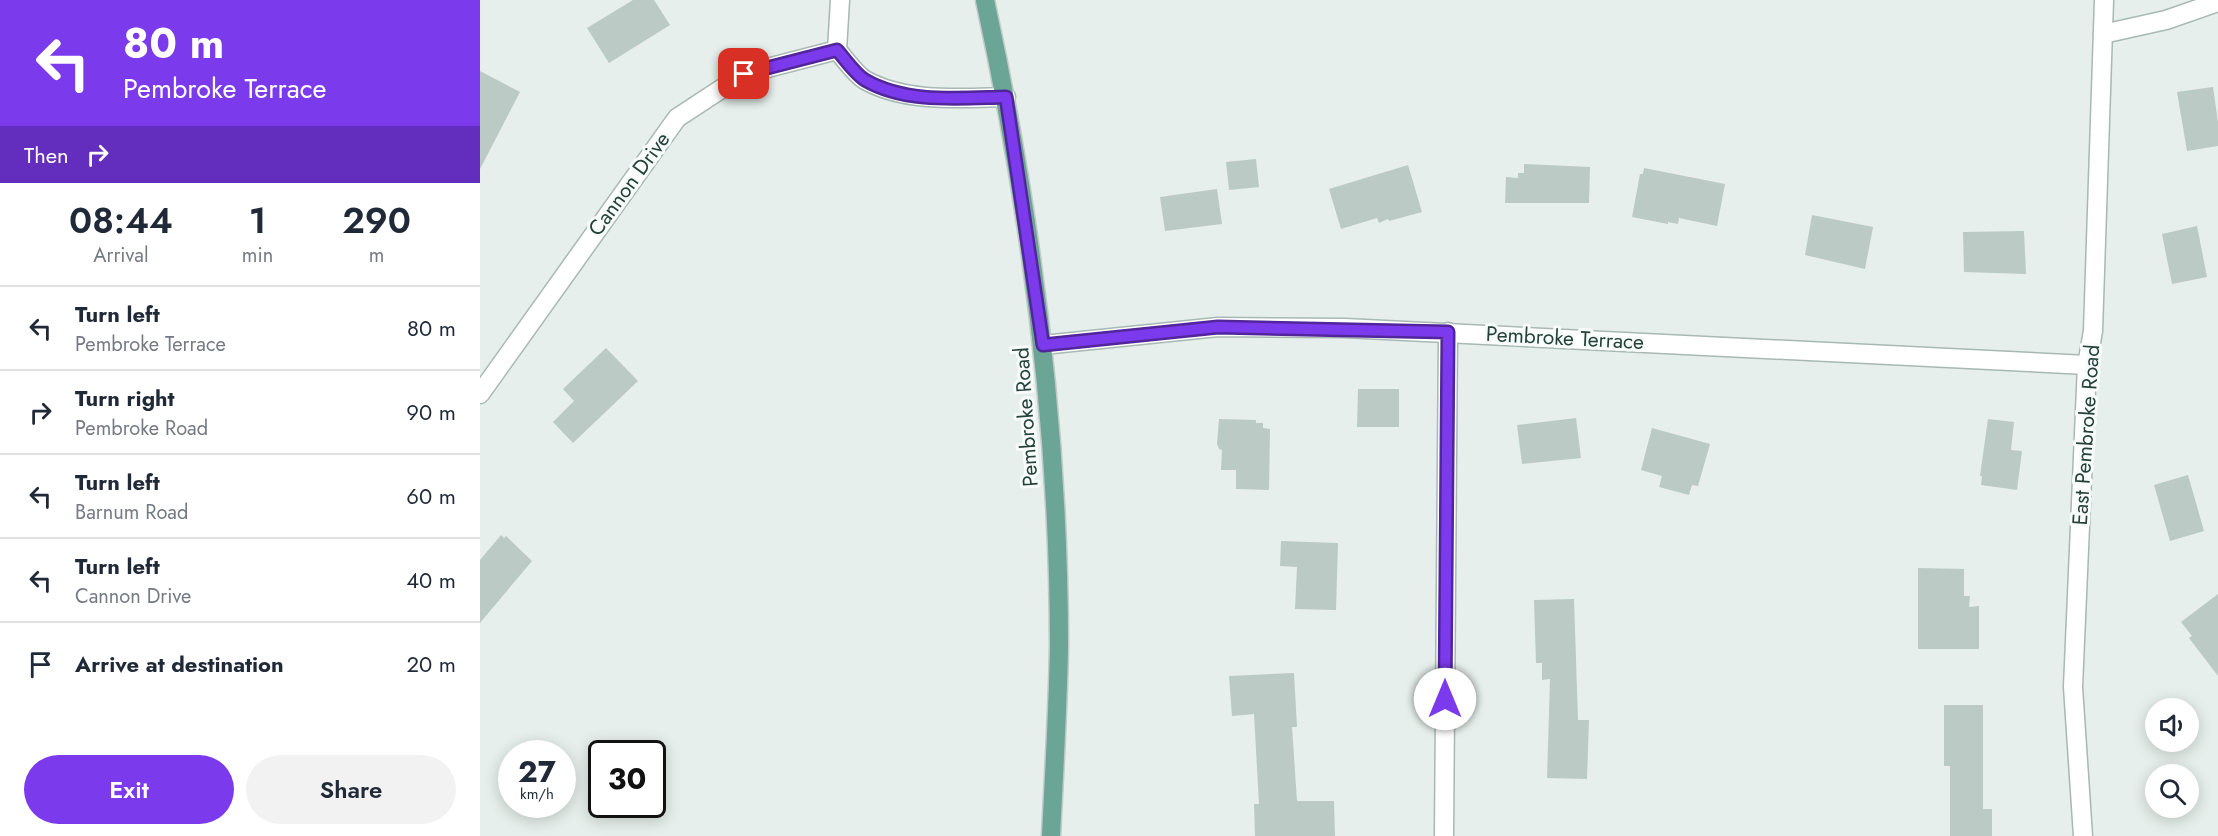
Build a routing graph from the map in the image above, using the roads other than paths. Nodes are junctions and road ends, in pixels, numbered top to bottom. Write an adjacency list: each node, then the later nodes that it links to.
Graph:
1 (840, 0): 6 (street)
2 (985, 0): 7 (main road, Pembroke Road)
3 (2104, 0): 5 (street, East Pembroke Road)
4 (2218, 2): 5 (street)
5 (2103, 34): 10 (street, East Pembroke Road)
6 (837, 50): 7 (street); 11 (street, Cannon Drive)
7 (1006, 97): 9 (main road, Pembroke Road)
8 (1448, 332): 9 (street, Pembroke Terrace); 10 (street, Pembroke Terrace); 13 (street)
9 (1043, 345): 12 (main road, Pembroke Road)
10 (2087, 365): 14 (street, East Pembroke Road)
11 (480, 394)
12 (1051, 836)
13 (1444, 836)
14 (2083, 836)

